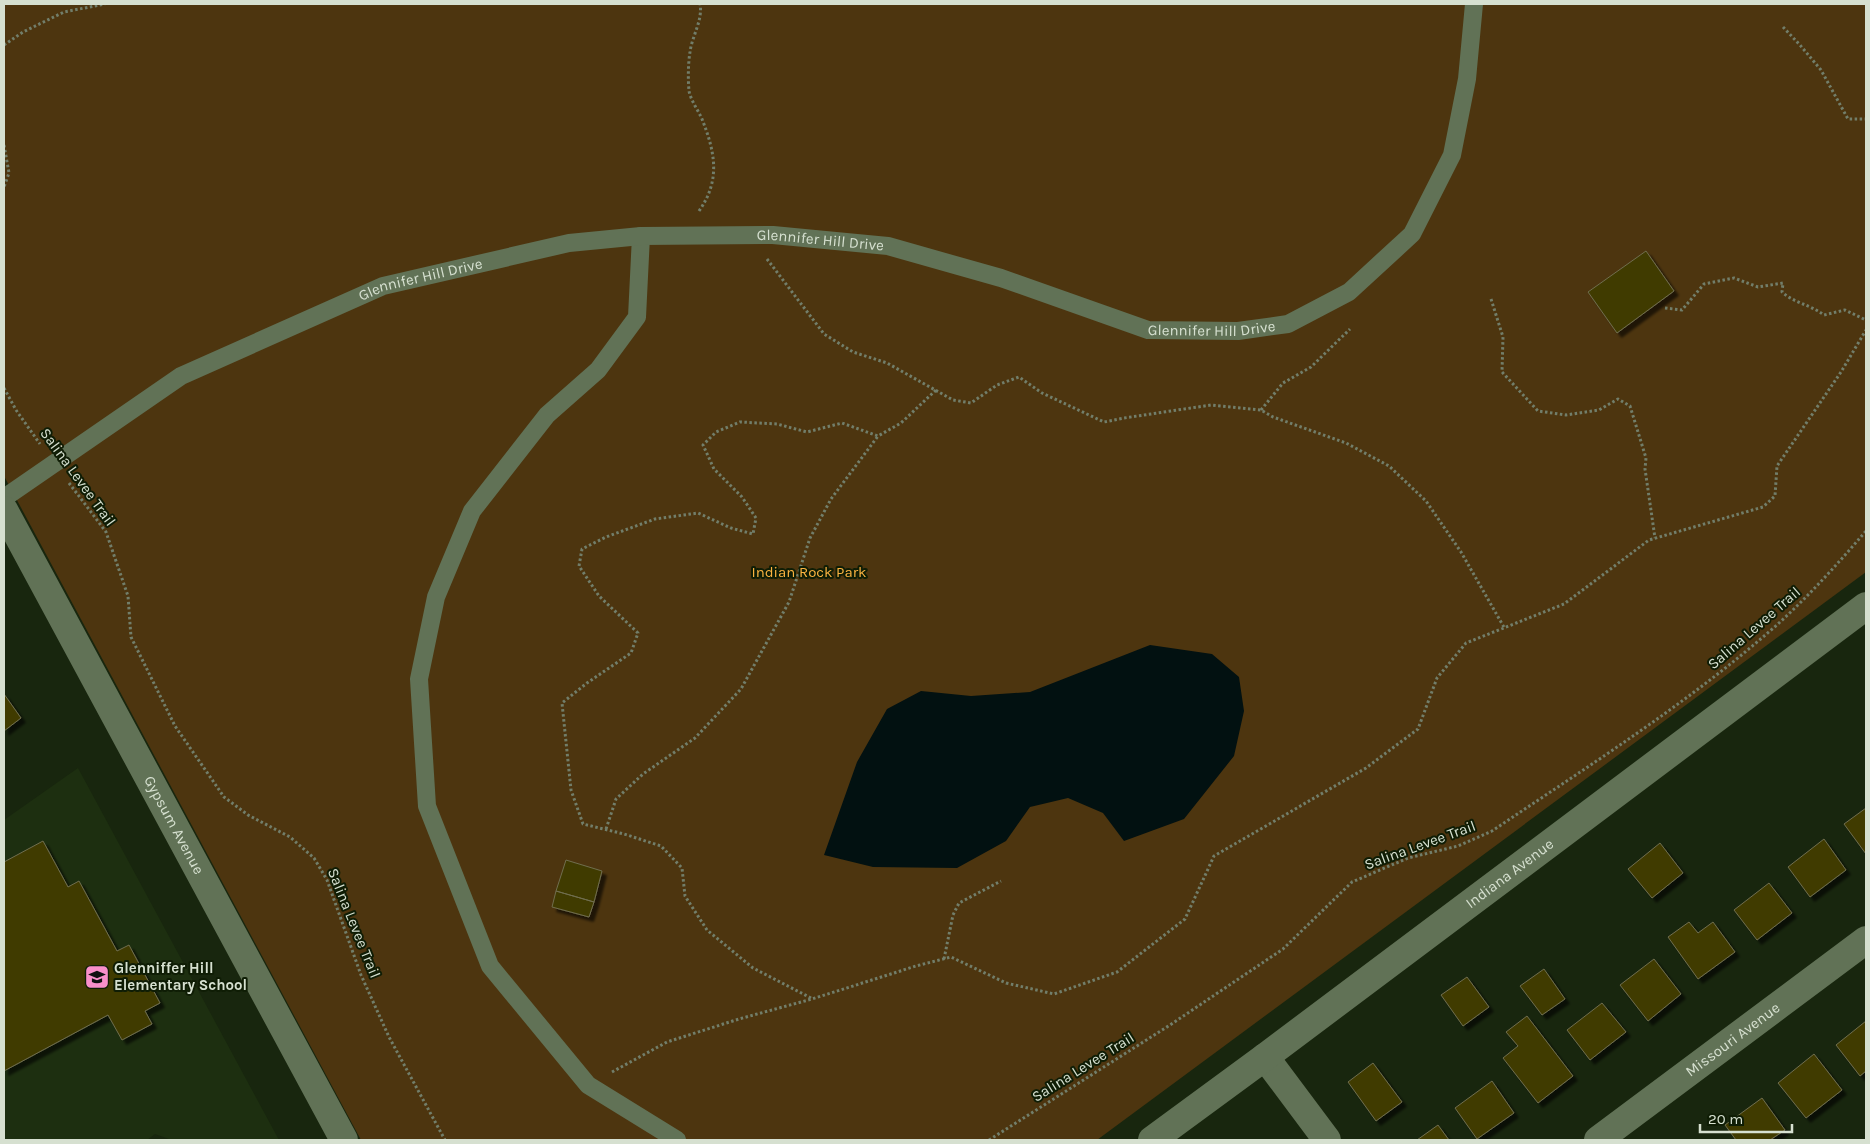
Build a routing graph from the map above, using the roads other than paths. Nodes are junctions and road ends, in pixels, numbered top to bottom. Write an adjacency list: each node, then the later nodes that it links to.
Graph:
1 (1474, 4): 2 (lane, Glennifer Hill Drive)
2 (641, 236): 3 (lane, Glennifer Hill Drive); 9 (lane)
3 (4, 498)
4 (4, 510): 8 (street, Gypsum Avenue)
5 (1865, 606): 7 (street, Indiana Avenue)
6 (1866, 940): 12 (street, Missouri Avenue)
7 (1265, 1057): 10 (street, Indiana Avenue); 11 (street)
8 (344, 1140)
9 (677, 1140)
10 (1152, 1140)
11 (1327, 1140)
12 (1598, 1140)

